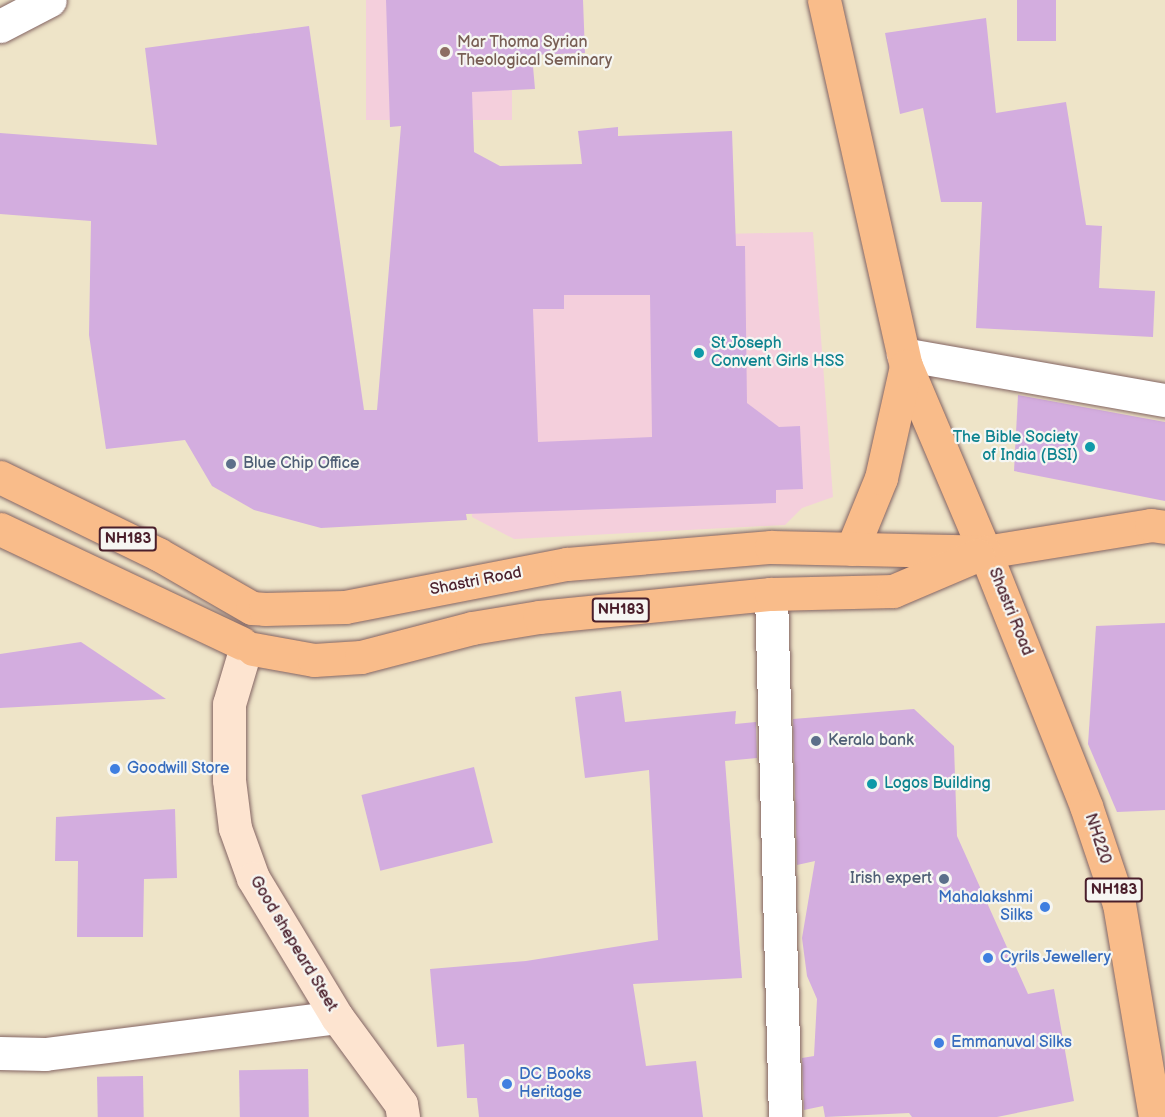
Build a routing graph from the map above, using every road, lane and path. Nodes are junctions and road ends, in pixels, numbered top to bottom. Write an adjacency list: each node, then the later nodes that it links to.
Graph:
1 (50, 0): 3 (street)
2 (824, 0): 4 (main road)
3 (0, 26)
4 (904, 360): 5 (street); 9 (main road); 10 (main road)
5 (1165, 400)
6 (0, 477): 12 (main road, NH183)
7 (1165, 527): 10 (main road, NH183)
8 (0, 529): 13 (main road, Shastri Road / NH183)
9 (852, 549): 10 (main road, Shastri Road / NH183); 12 (main road, Shastri Road / NH183)
10 (985, 552): 11 (main road, Shastri Road / NH183); 14 (main road, Shastri Road / NH183)
11 (771, 594): 13 (main road, Shastri Road / NH183); 18 (street)
12 (259, 608): 13 (main road)
13 (247, 646): 15 (main road, Good shepeard Steet)
14 (1035, 673): 19 (main road, NH220 / NH183)
15 (336, 1017): 16 (street); 17 (main road, Good shepeard Steet)
16 (0, 1053)
17 (403, 1117)
18 (785, 1117)
19 (1155, 1117)

